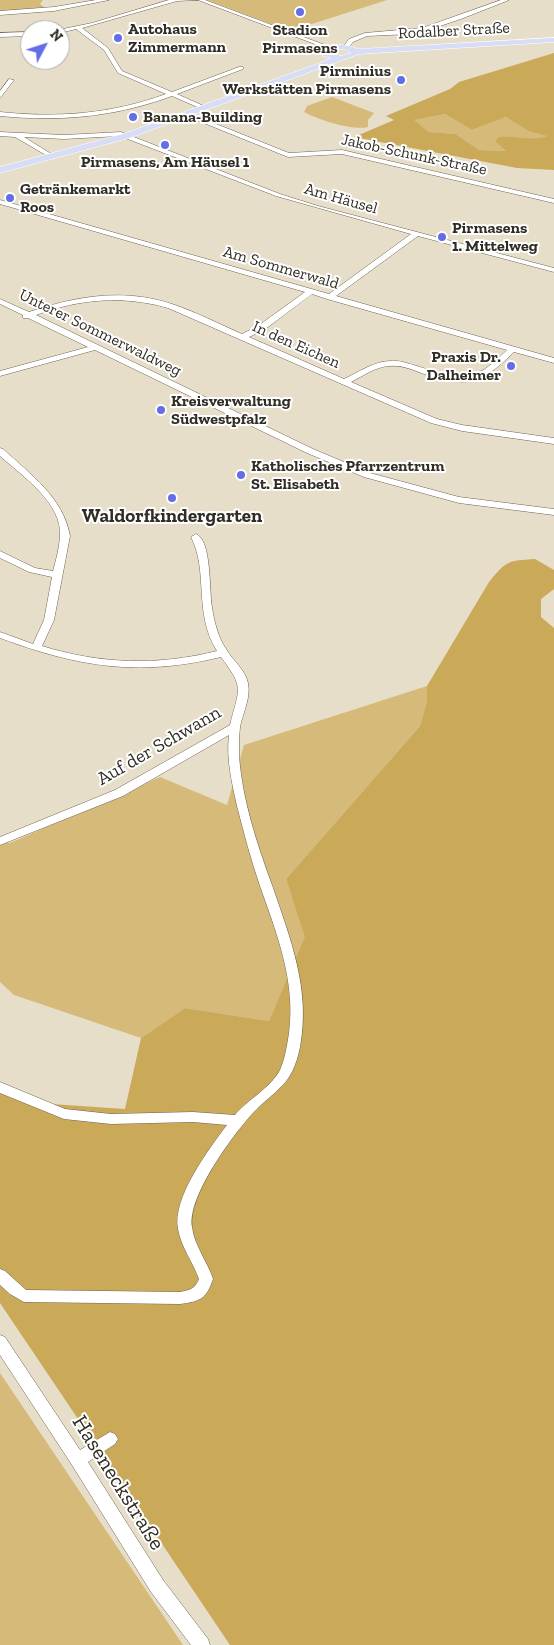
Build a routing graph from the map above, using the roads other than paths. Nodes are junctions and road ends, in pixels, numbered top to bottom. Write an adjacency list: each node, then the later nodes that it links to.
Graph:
1 (106, 0): 7 (street)
2 (175, 0): 9 (street)
3 (179, 0): 4 (street)
4 (195, 0)
5 (200, 0): 15 (street)
6 (506, 0): 14 (street)
7 (90, 2): 8 (street)
8 (0, 13)
9 (78, 28): 10 (street); 20 (street)
10 (70, 29)
11 (20, 34): 12 (street)
12 (0, 35)
13 (554, 40): 16 (main road, Rodalber Straße)
14 (346, 47): 15 (main road); 16 (main road)
15 (330, 48): 17 (main road)
16 (356, 52): 17 (main road, Rodalber Straße)
17 (336, 58): 22 (main road, Rodalber Straße)
18 (241, 68): 20 (street)
19 (11, 80): 21 (street)
20 (170, 94): 22 (street); 23 (street)
21 (0, 96)
22 (204, 108): 24 (main road, Rodalber Straße)
23 (0, 114)
24 (186, 114): 27 (main road, Rodalber Straße); 30 (street, Jakob-Schunk-Straße)
25 (0, 134): 26 (street, Am Häusel)
26 (17, 136): 27 (street, Am Häusel); 28 (street)
27 (126, 136): 28 (main road, Rodalber Straße); 32 (street, Am Häusel)
28 (51, 156): 29 (main road, Rodalber Straße)
29 (0, 170)
30 (554, 201)
31 (0, 202): 34 (street, Am Sommerwald)
32 (416, 234): 33 (street, Am Häusel); 35 (street)
33 (554, 270)
34 (311, 291): 35 (street, Am Sommerwald); 38 (street)
35 (330, 297): 40 (street, Am Sommerwald)
36 (0, 301): 37 (street, Unterer Sommerwaldweg)
37 (26, 316): 38 (street, In den Eichen); 39 (street, Unterer Sommerwaldweg)
38 (243, 338): 43 (street, In den Eichen)
39 (93, 348): 42 (street); 46 (street, Unterer Sommerwaldweg)
40 (512, 350): 41 (street, Am Sommerwald); 43 (street)
41 (554, 361)
42 (0, 374)
43 (344, 382): 44 (street, In den Eichen)
44 (554, 441)
45 (0, 451): 49 (street)
46 (554, 512)
47 (196, 537): 52 (street, Auf der Schwann)
48 (0, 554): 49 (street)
49 (57, 575): 51 (street)
50 (0, 635): 51 (street)
51 (36, 648): 52 (street)
52 (223, 653): 53 (street, Auf der Schwann)
53 (236, 727): 54 (street, Auf der Schwann); 56 (street)
54 (0, 841)
55 (0, 1087): 56 (street)
56 (237, 1121): 57 (street)
57 (0, 1275)
58 (0, 1342): 60 (street, Haseneckstraße)
59 (110, 1439): 60 (street)
60 (78, 1460): 61 (street, Haseneckstraße)
61 (202, 1645)

